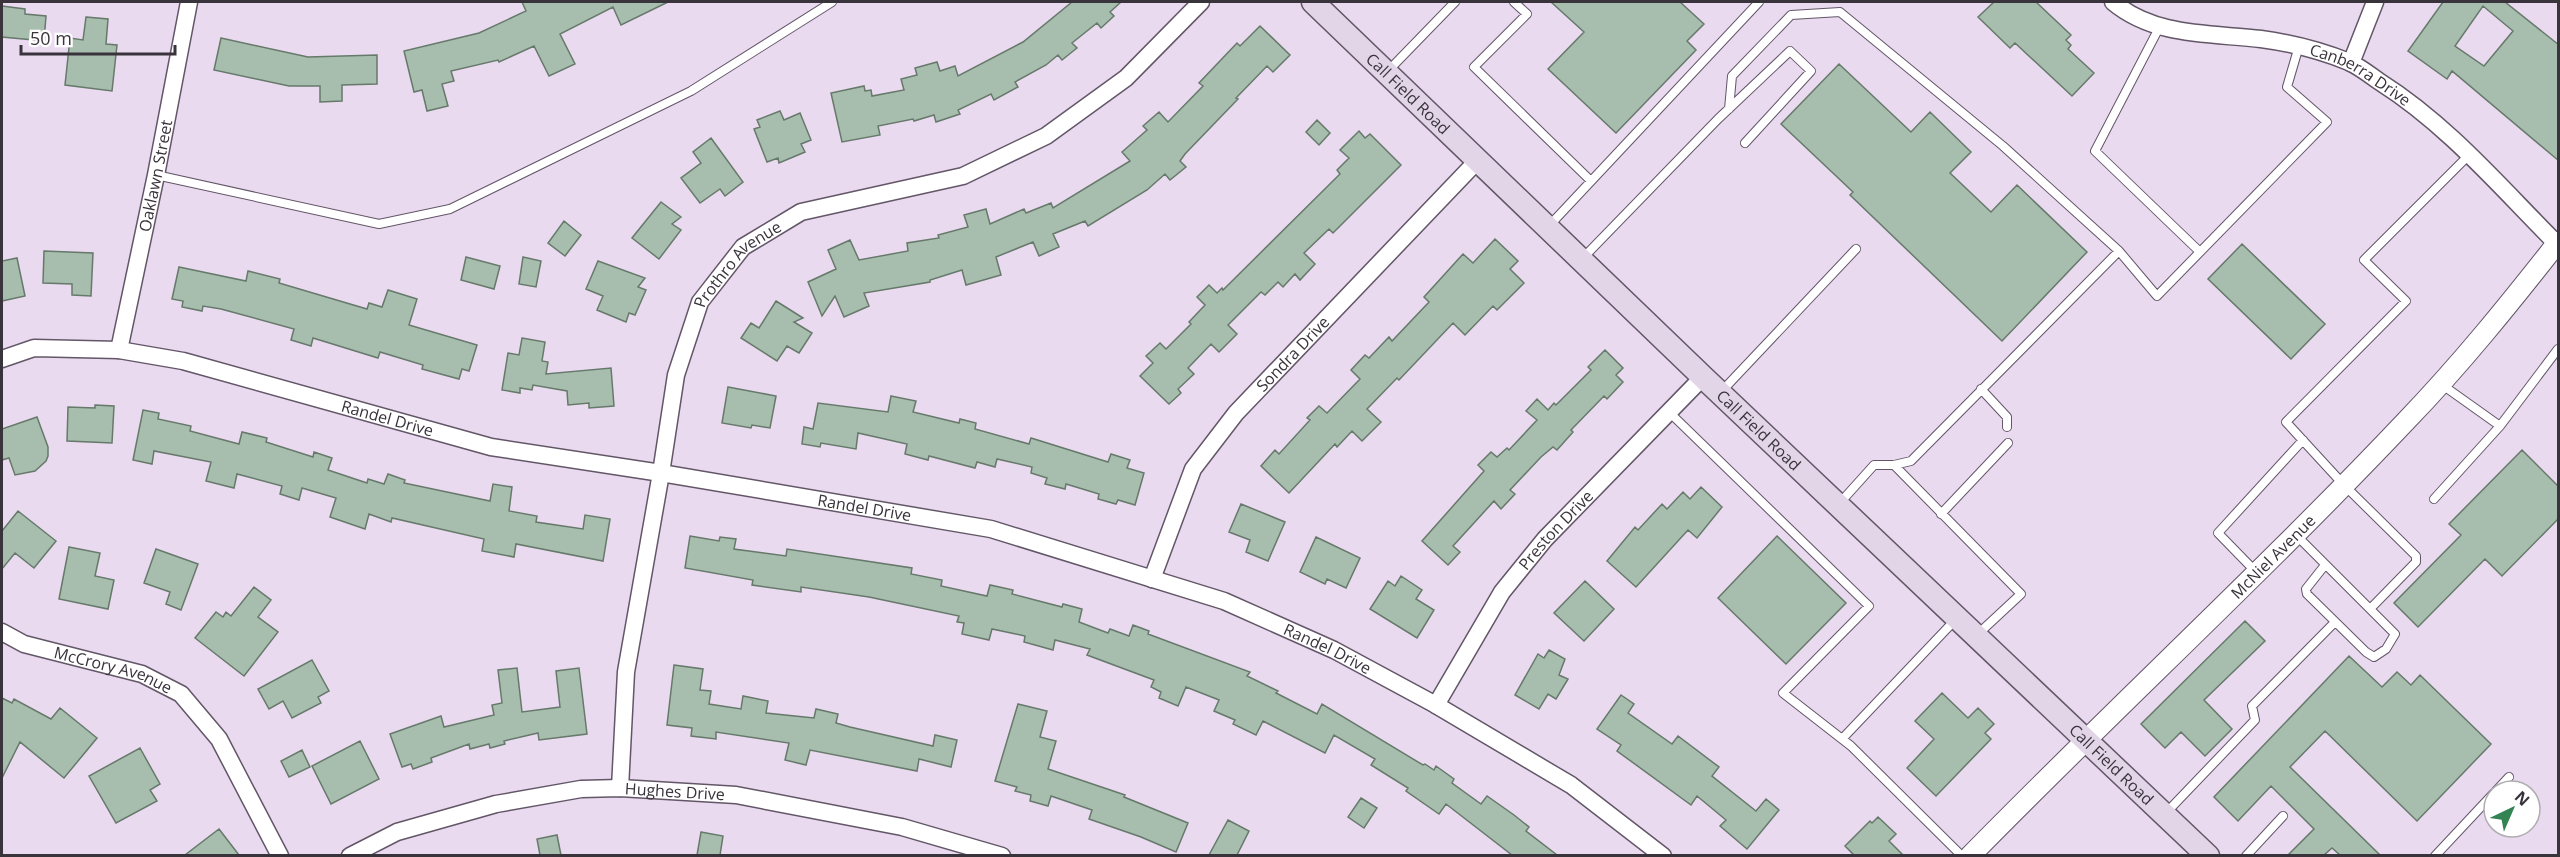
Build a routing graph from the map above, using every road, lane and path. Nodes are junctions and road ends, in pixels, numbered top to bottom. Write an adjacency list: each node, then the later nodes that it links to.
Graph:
1 (189, 2): 18 (street, Oaklawn Street)
2 (832, 2): 18 (lane)
3 (1201, 2): 39 (street, Prothro Avenue)
4 (1313, 2): 13 (main road, Call Field Road)
5 (1455, 2): 13 (lane)
6 (1514, 2): 19 (lane)
7 (1759, 2): 19 (lane)
8 (2113, 2): 10 (street, Canberra Drive)
9 (2375, 2): 12 (street)
10 (2160, 26): 11 (street, Canberra Drive); 24 (lane)
11 (2299, 46): 12 (street, Canberra Drive); 24 (lane)
12 (2351, 63): 16 (street, Canberra Drive)
13 (1386, 72): 17 (main road, Call Field Road)
14 (1729, 109): 15 (lane); 23 (lane); 25 (lane)
15 (1745, 143)
16 (2469, 155): 21 (street, Canberra Drive); 36 (lane)
17 (1478, 160): 20 (main road, Call Field Road); 47 (street, Sondra Drive)
18 (156, 175): 27 (street, Oaklawn Street)
19 (1591, 181): 20 (lane)
20 (1548, 227): 25 (main road, Call Field Road)
21 (2558, 243): 30 (street, McNiel Avenue)
22 (1856, 249): 32 (lane)
23 (2119, 251): 24 (lane); 31 (lane)
24 (2200, 252)
25 (1581, 260): 29 (main road, Call Field Road)
26 (2559, 349): 34 (lane)
27 (119, 350): 28 (street, Randel Drive); 39 (street, Randel Drive)
28 (2, 359)
29 (1703, 377): 32 (main road, Call Field Road); 33 (street, Preston Drive)
30 (2440, 384): 34 (lane); 40 (street, McNiel Avenue)
31 (1981, 389): 35 (lane); 38 (lane)
32 (1720, 393): 42 (main road, Call Field Road)
33 (1669, 412): 53 (street, Preston Drive); 54 (lane)
34 (2500, 426): 41 (lane)
35 (2007, 427)
36 (2303, 440): 40 (lane); 46 (lane)
37 (2008, 443): 43 (lane)
38 (1894, 465): 42 (lane); 43 (lane)
39 (662, 473): 47 (street, Randel Drive); 56 (street, Prothro Avenue)
40 (2343, 484): 44 (street, McNiel Avenue); 48 (lane)
41 (2434, 499)
42 (1838, 505): 49 (main road, Call Field Road)
43 (1941, 514): 52 (lane)
44 (2295, 533): 45 (lane); 46 (street, McNiel Avenue)
45 (2325, 565): 48 (lane); 50 (lane)
46 (2256, 572): 55 (street, McNiel Avenue)
47 (1152, 579): 53 (street, Randel Drive)
48 (2370, 609): 50 (lane)
49 (1957, 618): 52 (main road, Call Field Road); 54 (lane)
50 (2335, 622): 58 (lane)
51 (2, 632): 60 (street, McCrory Avenue)
52 (1976, 636): 55 (main road, Call Field Road)
53 (1436, 705): 63 (street, Randel Drive)
54 (1842, 739): 64 (lane)
55 (2085, 739): 58 (main road, Call Field Road); 65 (street, McNiel Avenue)
56 (620, 788): 61 (street, Hughes Drive); 62 (street, Hughes Drive)
57 (2482, 806): 68 (lane)
58 (2165, 815): 66 (main road, Call Field Road)
59 (2283, 816): 67 (lane)
60 (280, 855)
61 (350, 855)
62 (1002, 855)
63 (1663, 855)
64 (1962, 855)
65 (1971, 855)
66 (2208, 855)
67 (2246, 855)
68 (2435, 855)

